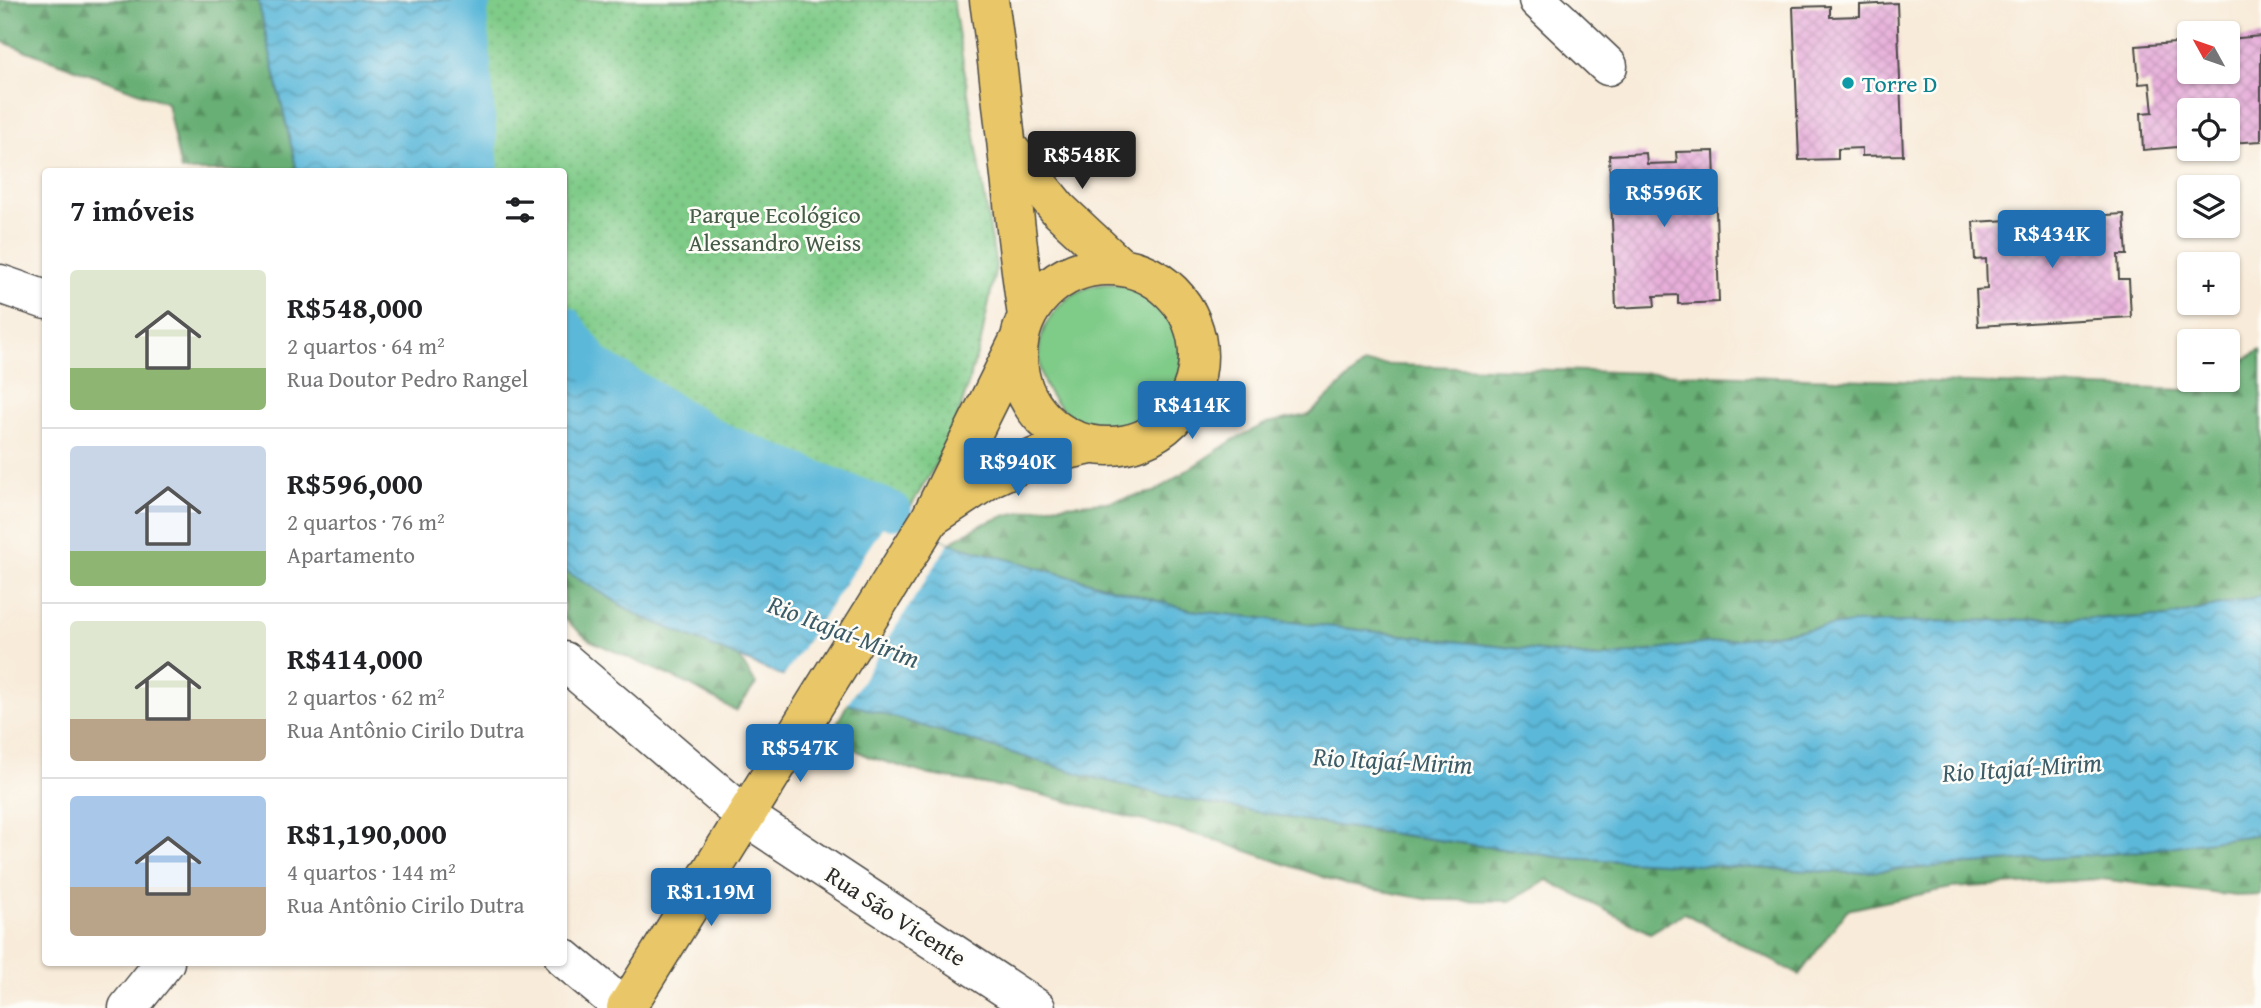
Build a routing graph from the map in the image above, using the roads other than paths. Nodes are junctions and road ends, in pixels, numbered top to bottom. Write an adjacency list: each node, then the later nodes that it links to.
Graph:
1 (989, 0): 4 (main road)
2 (1538, 0): 3 (street)
3 (1608, 66)
4 (1009, 149): 5 (main road); 8 (main road)
5 (1119, 266): 8 (main road); 9 (main road)
6 (2, 287): 7 (street)
7 (42, 299)
8 (1023, 328): 9 (main road); 10 (main road)
9 (1091, 445): 10 (main road)
10 (927, 524): 12 (main road)
11 (567, 664): 12 (street, Rua São Vicente)
12 (745, 816): 16 (main road); 17 (street, Rua São Vicente)
13 (567, 960): 16 (street)
14 (162, 966): 15 (street)
15 (128, 1008)
16 (625, 1008)
17 (1037, 1008)

